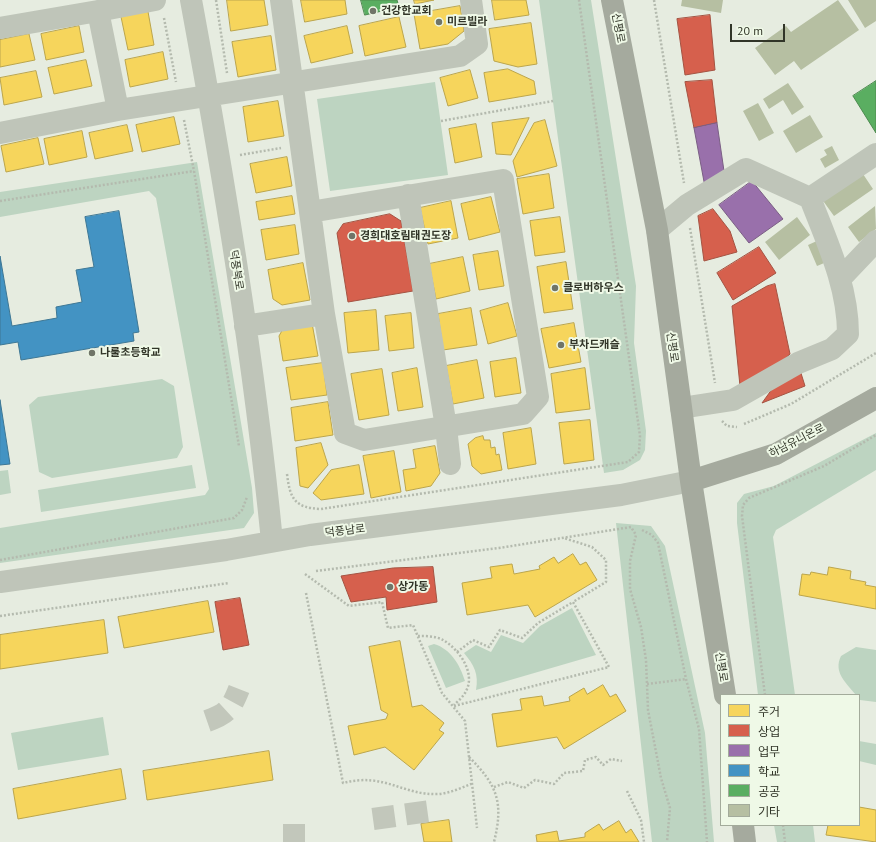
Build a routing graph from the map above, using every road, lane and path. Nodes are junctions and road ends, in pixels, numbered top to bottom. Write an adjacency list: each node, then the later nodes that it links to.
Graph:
1 (191, 0): 10 (street, 덕풍북로)
2 (281, 0): 9 (street)
3 (471, 0): 9 (street)
4 (579, 0): 37 (path)
5 (612, 0): 22 (main road, 신평로)
6 (159, 8): 7 (street); 11 (path)
7 (98, 11): 8 (street); 13 (street)
8 (0, 28)
9 (293, 84): 10 (street); 21 (street)
10 (209, 96): 11 (street); 26 (street, 덕풍북로)
11 (180, 100): 13 (street); 17 (path)
12 (553, 102): 14 (path)
13 (118, 110): 15 (street)
14 (441, 121)
15 (0, 133)
16 (876, 154): 19 (street)
17 (194, 171): 20 (path); 33 (path)
18 (408, 195): 21 (street); 31 (street); 31 (street)
19 (810, 198): 22 (street); 24 (street)
20 (0, 201)
21 (310, 212): 25 (street)
22 (657, 230): 29 (main road, 신평로)
23 (876, 241): 24 (street)
24 (840, 278): 29 (street)
25 (324, 314): 26 (street); 31 (street)
26 (245, 326): 40 (street, 덕풍북로)
27 (876, 354): 30 (path)
28 (876, 398): 35 (main road, 하남유니온로)
29 (681, 408): 35 (main road, 신평로)
30 (744, 424)
31 (446, 427): 34 (street)
32 (876, 435): 54 (path)
33 (240, 451)
34 (450, 464)
35 (691, 481): 40 (street, 덕풍남로); 53 (main road, 신평로)
36 (247, 495): 41 (path)
37 (292, 497)
38 (642, 530): 51 (path)
39 (564, 537): 42 (path); 47 (path); 52 (path)
40 (272, 541): 44 (street, 덕풍남로)
41 (0, 560)
42 (316, 571)
43 (305, 574): 49 (path)
44 (0, 582)
45 (229, 583): 48 (path)
46 (306, 593): 58 (path)
47 (573, 602): 50 (path); 55 (path)
48 (0, 616)
49 (418, 636): 50 (path); 55 (path)
50 (457, 652): 55 (path)
51 (686, 679): 52 (path); 67 (path)
52 (647, 684): 66 (path)
53 (725, 694)
54 (765, 694)
55 (454, 706): 56 (path)
56 (469, 757): 58 (path); 59 (path)
57 (622, 761): 59 (path)
58 (471, 784): 63 (path)
59 (494, 787): 64 (path)
60 (627, 791): 65 (path)
61 (743, 826): 68 (main road)
62 (783, 826): 69 (path)
63 (477, 828)
64 (494, 842)
65 (644, 842)
66 (667, 842)
67 (707, 842)
68 (745, 842)
69 (786, 842)

